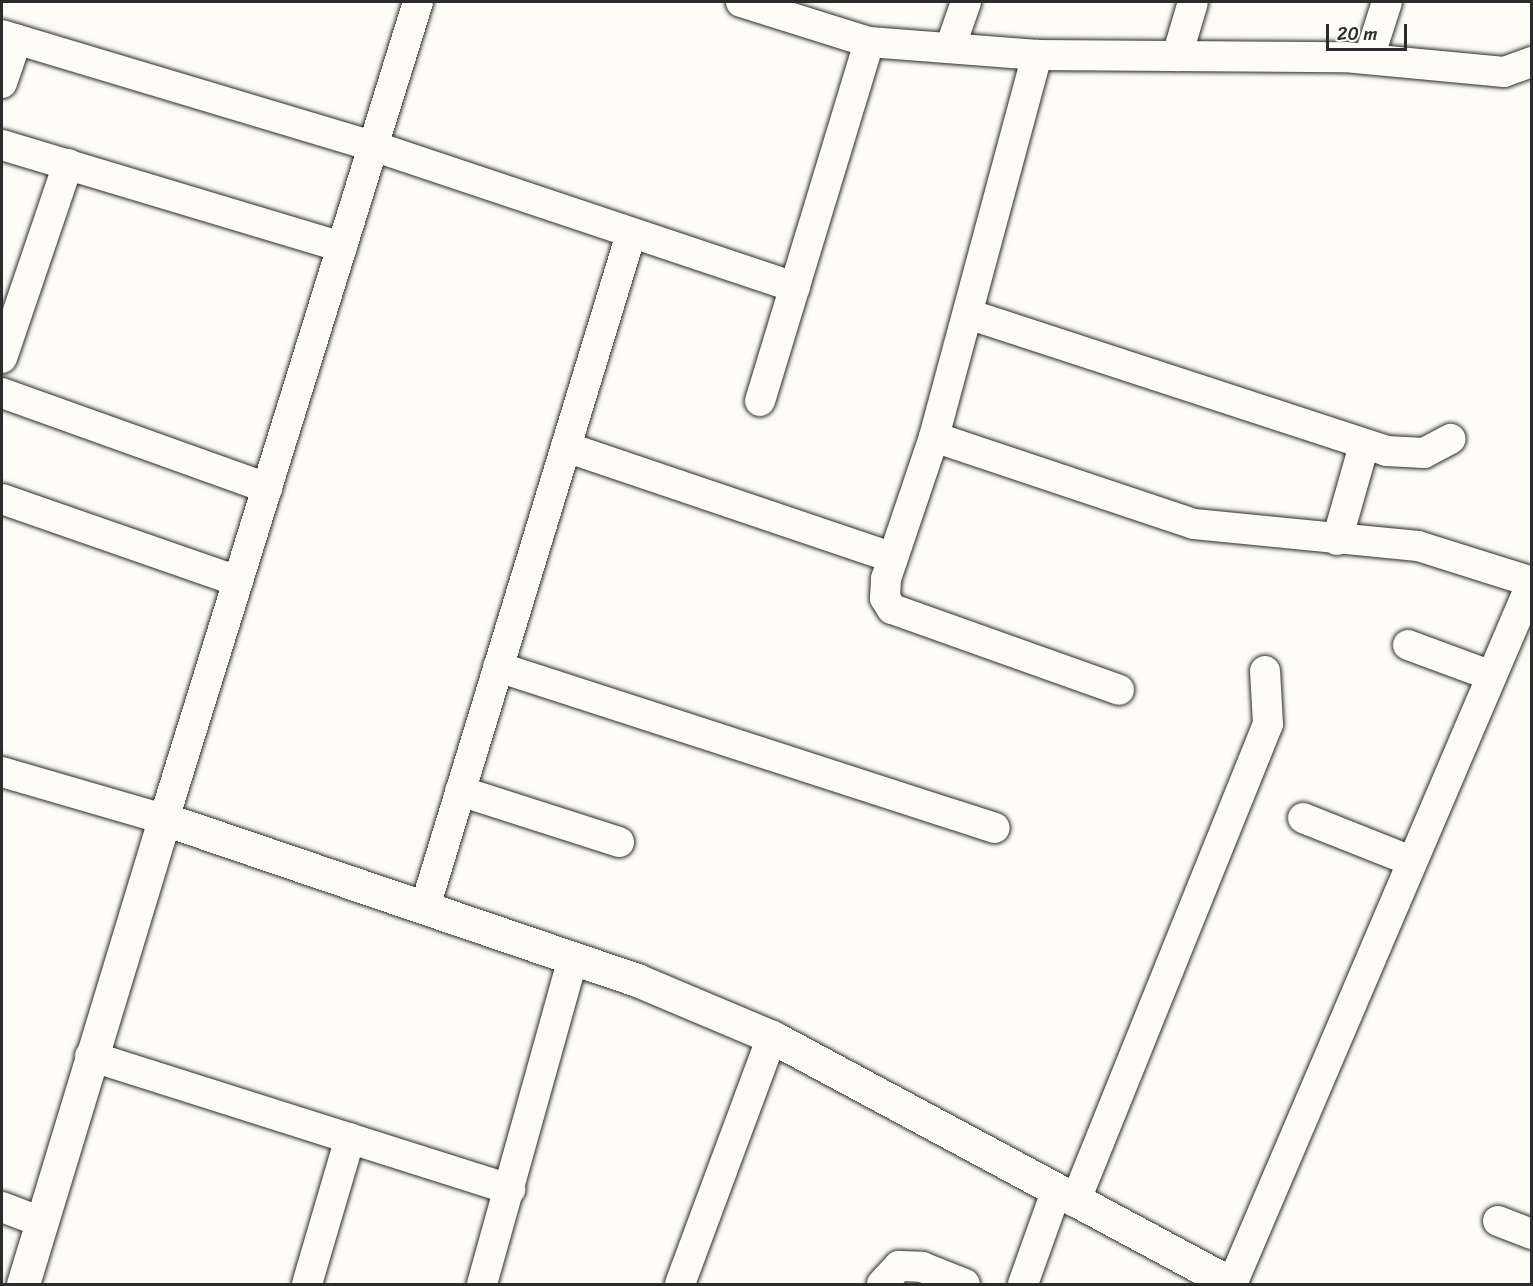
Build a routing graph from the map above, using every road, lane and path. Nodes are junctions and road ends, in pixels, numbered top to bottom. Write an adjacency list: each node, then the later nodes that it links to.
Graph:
1 (418, 2): 15 (street)
2 (741, 2): 7 (street)
3 (966, 2): 8 (street)
4 (1193, 2): 10 (street)
5 (1387, 2): 11 (street)
6 (9, 37): 13 (street); 15 (street)
7 (869, 42): 8 (street); 19 (street)
8 (950, 48): 9 (street)
9 (1037, 55): 10 (street); 20 (street)
10 (1177, 56): 11 (street)
11 (1369, 58): 12 (street)
12 (1532, 62)
13 (2, 83)
14 (2, 145): 16 (street)
15 (373, 146): 17 (street); 18 (street)
16 (68, 164): 18 (street); 21 (street)
17 (631, 234): 19 (street); 27 (street)
18 (342, 247): 28 (street)
19 (795, 286): 23 (street)
20 (968, 314): 24 (street); 26 (street)
21 (2, 358)
22 (2, 393): 28 (street)
23 (760, 401)
24 (934, 436): 30 (street); 31 (street)
25 (1450, 439): 26 (street)
26 (1364, 445): 30 (street)
27 (566, 447): 31 (street); 35 (street)
28 (267, 488): 32 (street)
29 (2, 499): 32 (street)
30 (1337, 540): 33 (street)
31 (893, 558): 38 (street)
32 (238, 581): 42 (street)
33 (1530, 581): 37 (street)
34 (1408, 645): 37 (street)
35 (498, 667): 40 (street); 43 (street)
36 (1265, 671): 52 (street)
37 (1489, 675): 45 (street)
38 (1119, 690)
39 (2, 772): 42 (street)
40 (460, 791): 44 (street); 46 (street)
41 (1303, 818): 45 (street)
42 (164, 819): 46 (street); 49 (street)
43 (996, 828)
44 (619, 842)
45 (1411, 861): 57 (street)
46 (425, 907): 47 (street)
47 (573, 958): 48 (street); 51 (street)
48 (772, 1037): 52 (street); 61 (street)
49 (90, 1056): 50 (street); 54 (street)
50 (350, 1138): 51 (street); 59 (street)
51 (510, 1189): 60 (street)
52 (1066, 1197): 57 (street); 64 (street)
53 (2, 1207): 54 (street)
54 (39, 1221): 58 (street)
55 (1498, 1221): 56 (street)
56 (1532, 1234)
57 (1220, 1282)
58 (23, 1284)
59 (307, 1284)
60 (482, 1284)
61 (680, 1284)
62 (882, 1284): 63 (street)
63 (964, 1284)
64 (1023, 1284)

